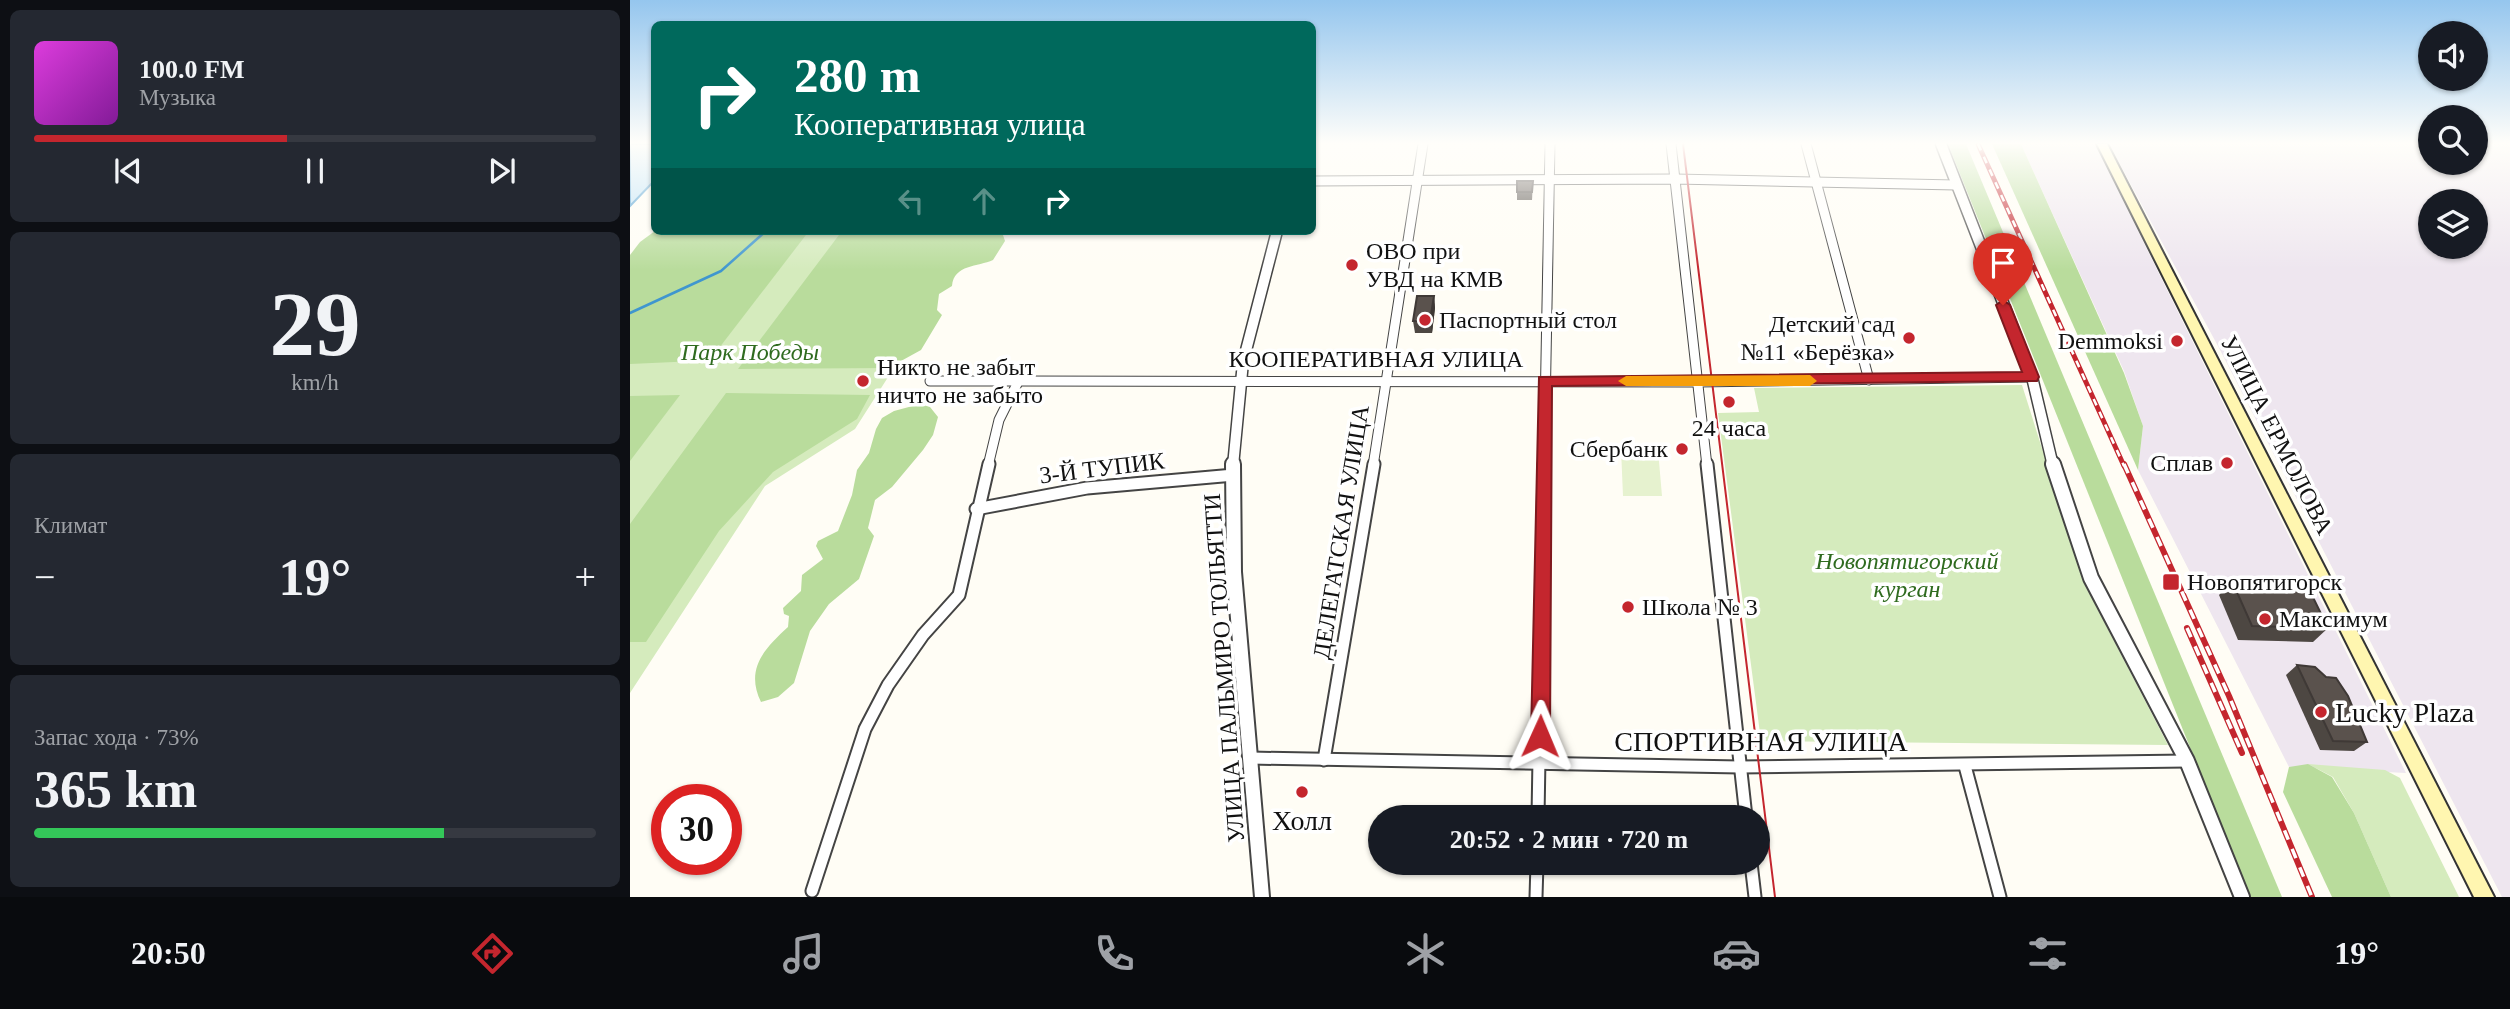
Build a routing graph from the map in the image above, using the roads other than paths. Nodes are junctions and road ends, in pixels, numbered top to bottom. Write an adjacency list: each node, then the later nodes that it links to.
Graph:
1 (1956, 185): 8 (street)
2 (1416, 186): 11 (street, ДЕЛЕГАТСКАЯ УЛИЦА)
3 (1549, 186): 12 (street)
4 (1676, 186): 15 (street)
5 (1816, 186): 13 (street)
6 (2123, 186): 34 (main road, УЛИЦА ЕРМОЛОВА)
7 (1276, 235): 10 (street, УЛИЦА ПАЛЬМИРО ТОЛЬЯТТИ)
8 (2032, 377): 13 (street, КООПЕРАТИВНАЯ УЛИЦА); 20 (street)
9 (1019, 380): 10 (street, КООПЕРАТИВНАЯ УЛИЦА); 14 (street, КООПЕРАТИВНАЯ УЛИЦА); 17 (street)
10 (1240, 380): 11 (street, КООПЕРАТИВНАЯ УЛИЦА); 16 (street, УЛИЦА ПАЛЬМИРО ТОЛЬЯТТИ)
11 (1386, 380): 12 (street, КООПЕРАТИВНАЯ УЛИЦА); 19 (street, ДЕЛЕГАТСКАЯ УЛИЦА)
12 (1545, 380): 15 (street, КООПЕРАТИВНАЯ УЛИЦА); 21 (street)
13 (1869, 380): 15 (street, КООПЕРАТИВНАЯ УЛИЦА)
14 (929, 381)
15 (1698, 382): 23 (street)
16 (1234, 475): 17 (street, 3-Й ТУПИК); 18 (street, УЛИЦА ПАЛЬМИРО ТОЛЬЯТТИ)
17 (976, 509): 28 (street)
18 (1251, 758): 19 (street, СПОРТИВНАЯ УЛИЦА); 29 (street, УЛИЦА ПАЛЬМИРО ТОЛЬЯТТИ)
19 (1324, 760): 21 (street, СПОРТИВНАЯ УЛИЦА)
20 (2187, 761): 22 (street, СПОРТИВНАЯ УЛИЦА); 33 (street)
21 (1540, 764): 23 (street, СПОРТИВНАЯ УЛИЦА); 24 (street)
22 (1965, 766): 23 (street, СПОРТИВНАЯ УЛИЦА); 32 (street)
23 (1740, 767): 25 (street)
24 (1538, 805)
25 (1745, 805)
26 (1537, 875): 30 (street)
27 (1752, 875): 31 (street)
28 (812, 891)
29 (1262, 897)
30 (1536, 897)
31 (1755, 897)
32 (2000, 897)
33 (2242, 897)
34 (2484, 897)

